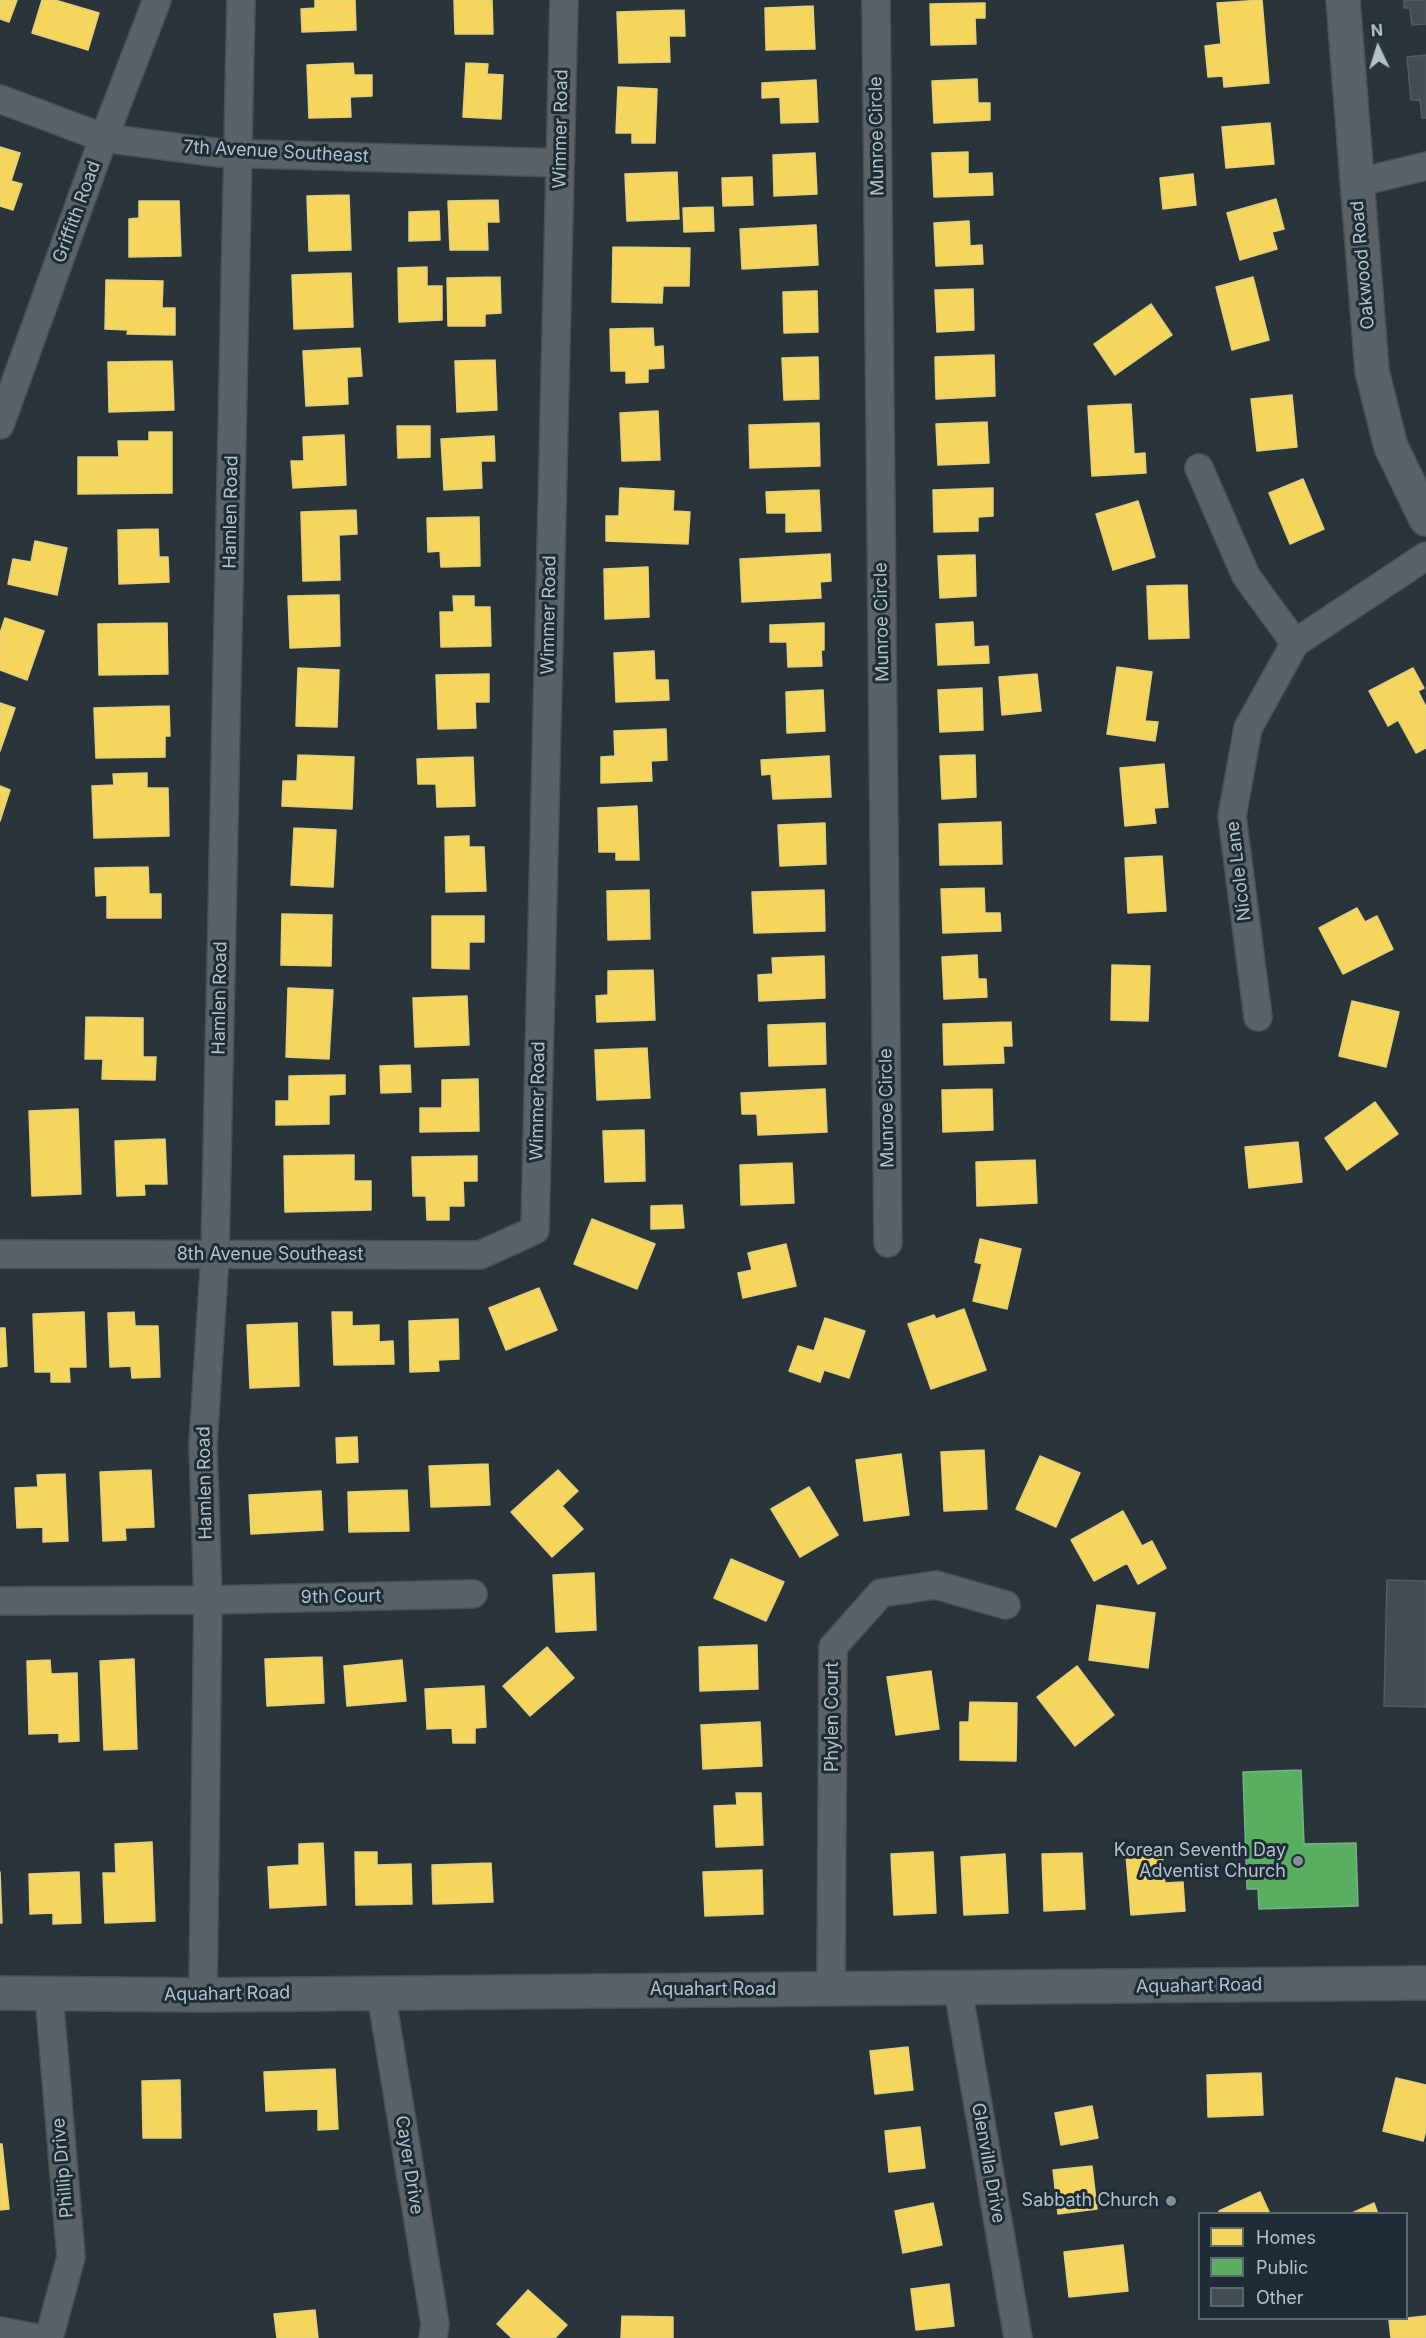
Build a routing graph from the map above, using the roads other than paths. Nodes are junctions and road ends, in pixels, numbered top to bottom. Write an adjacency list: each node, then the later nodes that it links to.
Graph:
1 (157, 0): 7 (street, Griffith Road)
2 (242, 0): 8 (street, Hamlen Road)
3 (564, 0): 9 (street, Wimmer Road)
4 (876, 0): 19 (street, Munroe Circle)
5 (1342, 0): 11 (street, Oakwood Road)
6 (0, 99): 7 (street, 7th Avenue Southeast)
7 (104, 138): 8 (street, 7th Avenue Southeast); 12 (street, Griffith Road)
8 (239, 153): 9 (street, 7th Avenue Southeast); 21 (street, Hamlen Road)
9 (560, 163): 18 (street, Wimmer Road)
10 (1426, 166): 11 (street)
11 (1356, 183): 14 (street, Oakwood Road)
12 (0, 425)
13 (1199, 468): 16 (street)
14 (1426, 519)
15 (1426, 556): 16 (street, Nicole Lane)
16 (1295, 643): 17 (street, Nicole Lane)
17 (1258, 1017)
18 (535, 1230): 21 (street, 8th Avenue Southeast)
19 (888, 1244)
20 (0, 1254): 21 (street, 8th Avenue Southeast)
21 (215, 1255): 23 (street, Hamlen Road)
22 (473, 1594): 23 (street, 9th Court)
23 (208, 1600): 24 (street, 9th Court); 32 (street, Hamlen Road)
24 (0, 1601)
25 (1006, 1605): 27 (street, Phylen Court)
26 (1426, 1983): 28 (street, Aquahart Road)
27 (831, 1989): 28 (street, Aquahart Road); 30 (street, Aquahart Road)
28 (958, 1989): 37 (street, Glenvilla Drive)
29 (0, 1993): 31 (street, Aquahart Road)
30 (381, 1993): 32 (street, Aquahart Road); 36 (street, Cayer Drive)
31 (49, 1995): 32 (street, Aquahart Road); 35 (street, Phillip Drive)
32 (203, 1995)
33 (0, 2331): 34 (street)
34 (37, 2338)
35 (48, 2338)
36 (433, 2338)
37 (1018, 2338)

